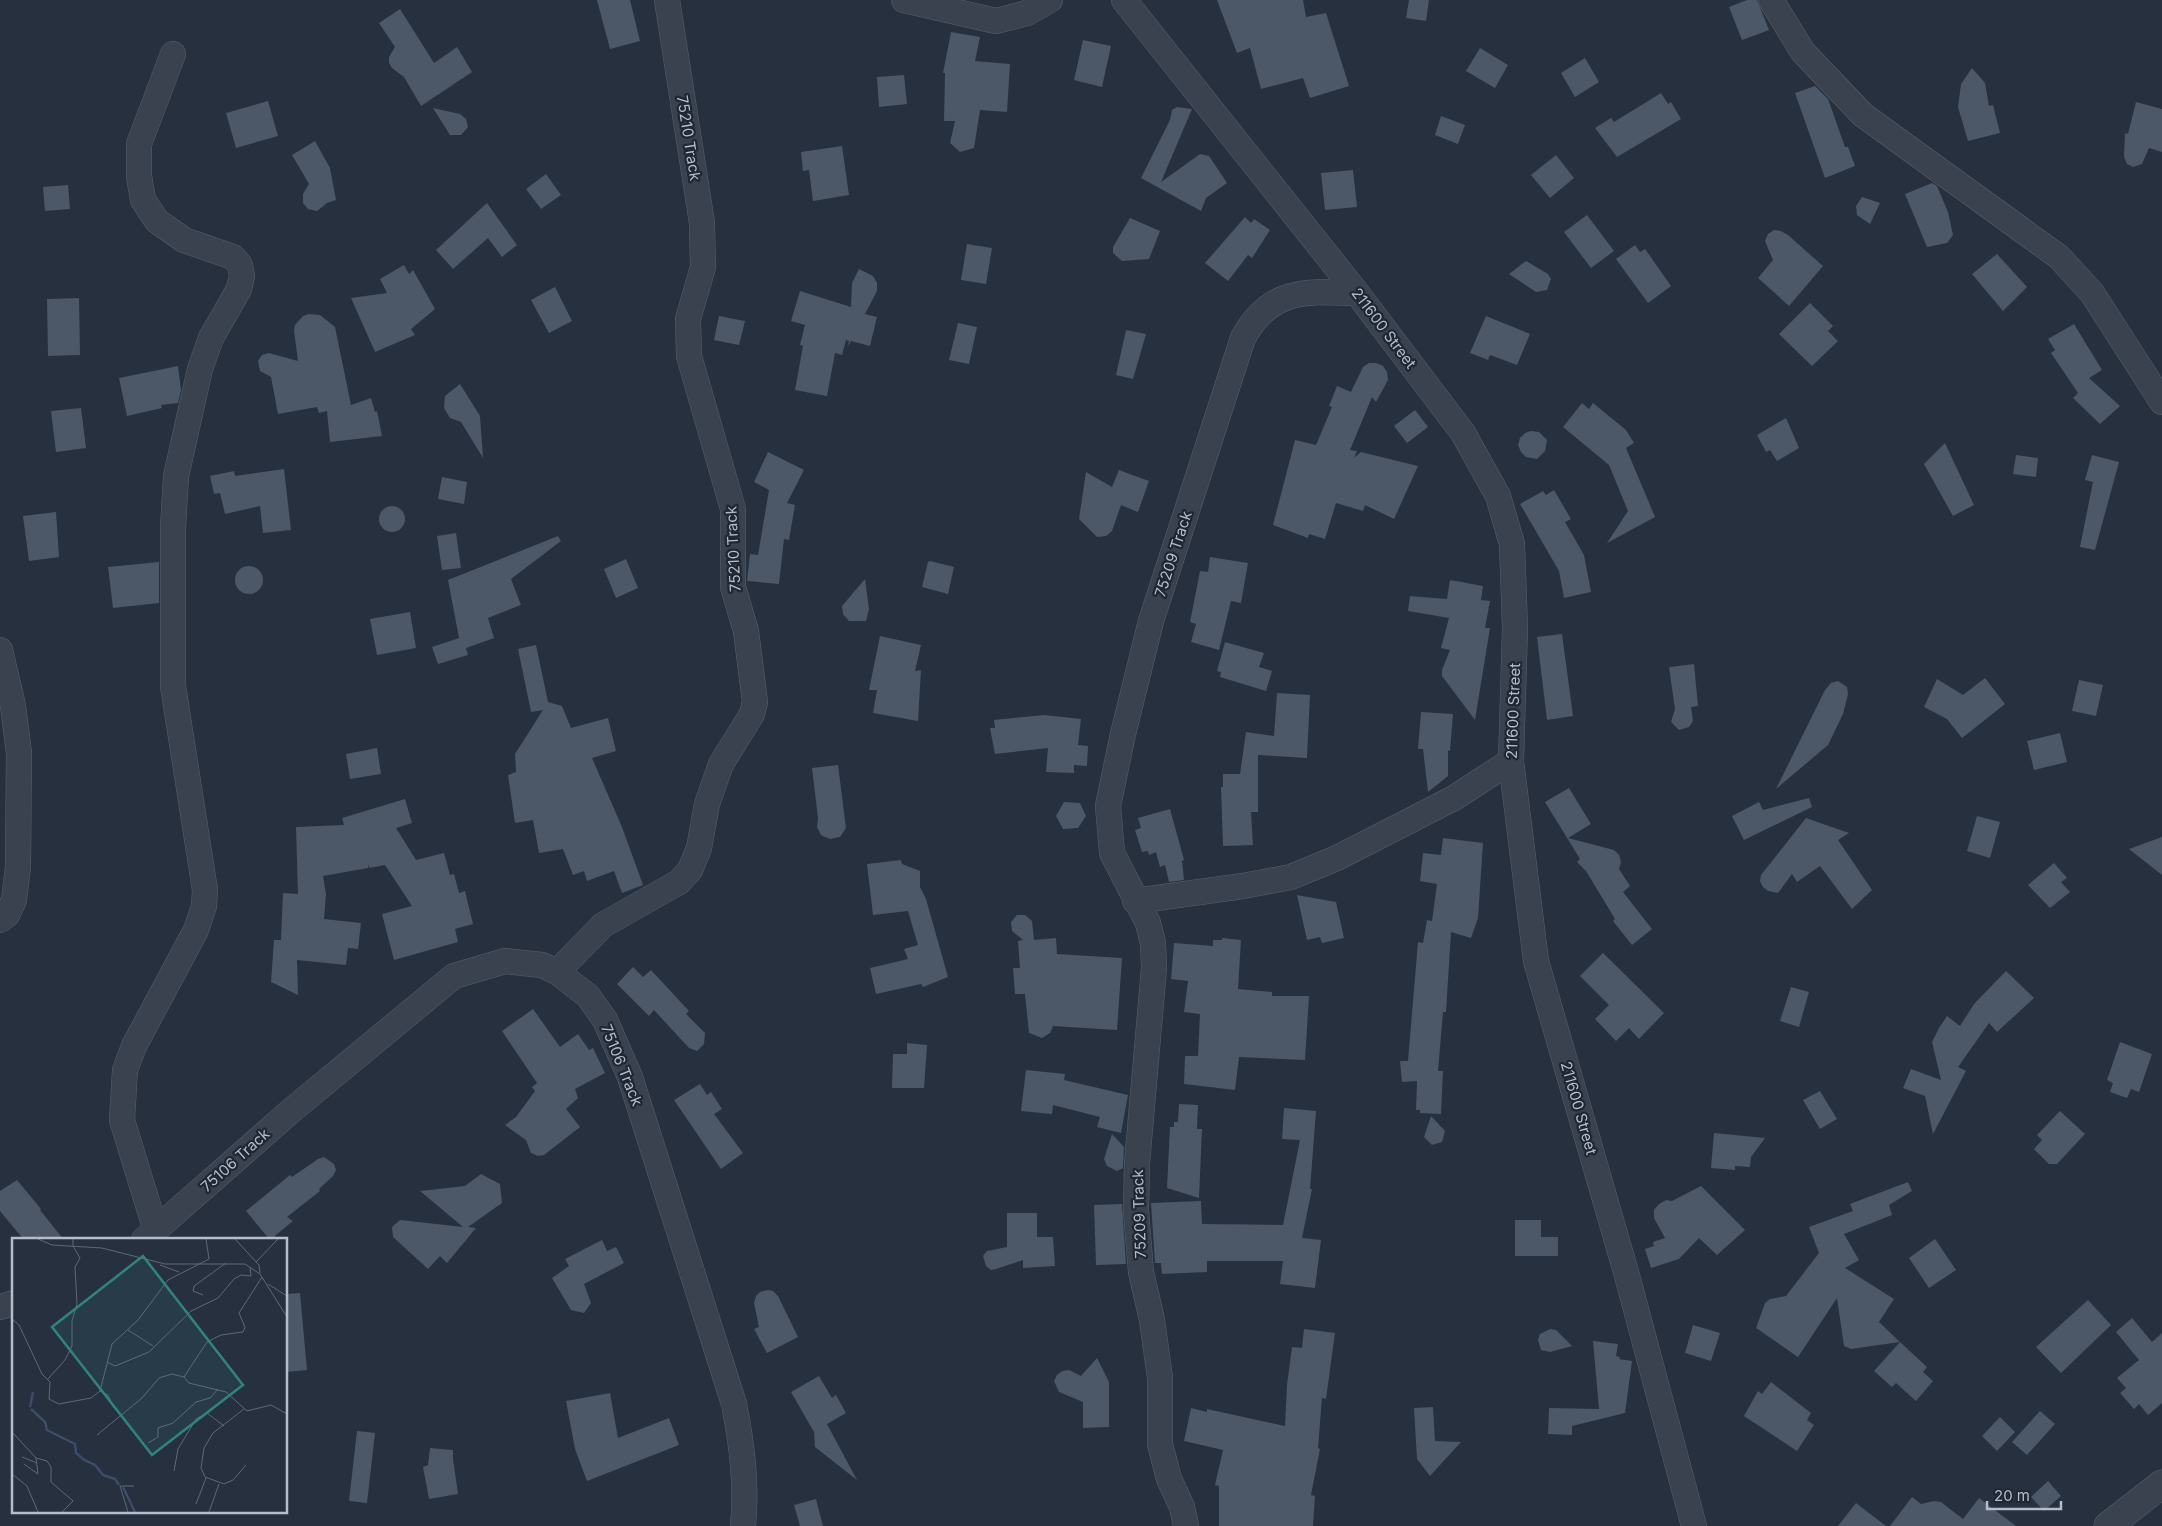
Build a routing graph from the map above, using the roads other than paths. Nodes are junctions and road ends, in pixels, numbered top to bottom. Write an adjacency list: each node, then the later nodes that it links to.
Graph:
1 (904, 0): 2 (street)
2 (1050, 0)
3 (1124, 0): 7 (street, 211600 Street)
4 (1770, 0): 8 (street)
5 (668, 11): 13 (street, 75210 Track)
6 (173, 54): 14 (street)
7 (1357, 293): 10 (street, 211600 Street); 11 (street, 75209 Track)
8 (2162, 402)
9 (0, 650): 12 (street)
10 (1511, 762): 11 (street); 18 (street, 211600 Street)
11 (1135, 901): 17 (street, 75209 Track)
12 (0, 920)
13 (557, 972): 14 (street, 75106 Track); 16 (street, 75106 Track)
14 (150, 1235)
15 (2162, 1484): 19 (street)
16 (743, 1526)
17 (1186, 1526)
18 (1694, 1526)
19 (2108, 1526)

